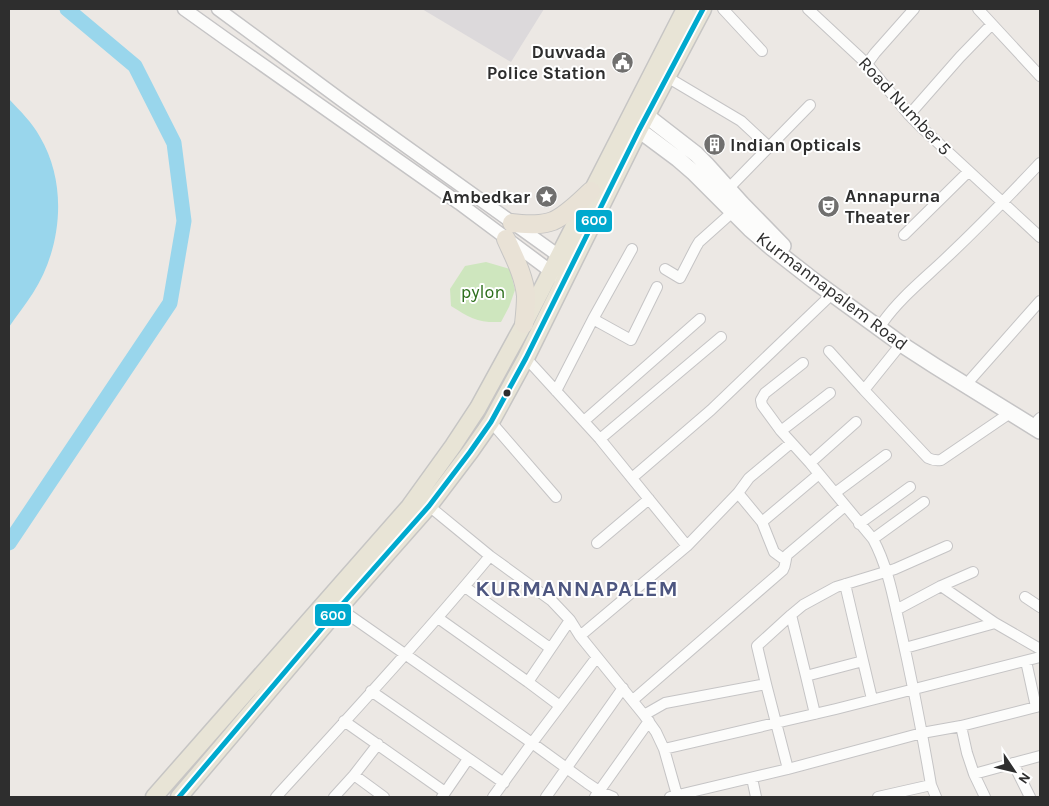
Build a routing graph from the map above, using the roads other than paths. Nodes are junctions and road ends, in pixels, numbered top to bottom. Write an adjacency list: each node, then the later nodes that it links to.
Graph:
1 (184, 9): 24 (street)
2 (218, 9): 24 (street)
3 (685, 9): 21 (main road)
4 (704, 9): 13 (main road)
5 (723, 9): 10 (street)
6 (808, 9): 11 (street, Road Number 5)
7 (914, 9): 11 (street)
8 (978, 9): 9 (street)
9 (992, 24): 12 (street); 15 (street)
10 (762, 51)
11 (867, 64): 15 (street, Road Number 5)
12 (1040, 76)
13 (667, 78): 16 (main road); 17 (street)
14 (810, 104): 17 (street)
15 (909, 115): 19 (street, Road Number 5)
16 (643, 123): 20 (main road); 23 (main road, Kurmannapalem Road); 28 (main road)
17 (770, 146): 20 (street)
18 (1040, 163): 22 (street)
19 (968, 172): 22 (street, Road Number 5); 25 (street)
20 (728, 189): 23 (main road)
21 (592, 192): 24 (highway); 28 (main road)
22 (1002, 203): 26 (street, Road Number 5); 36 (street)
23 (737, 208): 29 (street); 32 (main road, Kurmannapalem Road); 36 (main road)
24 (509, 231): 28 (street); 30 (street); 37 (highway)
25 (904, 235)
26 (1040, 237)
27 (632, 250): 34 (street)
28 (565, 261): 30 (main road)
29 (665, 269)
30 (557, 276): 37 (main road); 41 (main road)
31 (657, 287): 34 (street)
32 (832, 294): 39 (main road, Kurmannapalem Road); 58 (street)
33 (1039, 303): 43 (street)
34 (593, 319): 45 (street)
35 (700, 319): 48 (street)
36 (883, 322): 43 (main road)
37 (524, 324): 131 (main road)
38 (721, 337): 53 (street)
39 (901, 344): 44 (street); 47 (main road, Kurmannapalem Road)
40 (830, 350): 44 (street)
41 (526, 358): 45 (street); 49 (main road)
42 (803, 363): 52 (street)
43 (971, 379): 51 (main road)
44 (864, 390): 47 (street)
45 (556, 391): 48 (street)
46 (830, 393): 52 (street)
47 (1010, 413): 51 (main road, Kurmannapalem Road)
48 (584, 420): 53 (street)
49 (491, 422): 62 (street); 65 (main road)
50 (856, 422): 56 (street)
51 (1040, 423)
52 (781, 431): 54 (street)
53 (600, 439): 58 (street)
54 (791, 443): 56 (street); 60 (street)
55 (886, 455): 61 (street)
56 (810, 463): 57 (street)
57 (819, 474): 61 (street); 67 (street)
58 (632, 478): 63 (street)
59 (910, 486): 68 (street)
60 (738, 493): 67 (street); 71 (street)
61 (835, 493): 66 (street)
62 (556, 498)
63 (649, 499): 70 (street); 71 (street)
64 (924, 502): 69 (street)
65 (429, 506): 73 (street); 82 (main road)
66 (845, 506): 68 (street); 74 (street)
67 (762, 522): 74 (street)
68 (860, 524): 69 (street)
69 (873, 540): 75 (street)
70 (597, 543)
71 (687, 546): 88 (street)
72 (947, 546): 75 (street)
73 (490, 556): 79 (street); 86 (street)
74 (785, 560): 104 (street)
75 (887, 570): 77 (street); 83 (street)
76 (973, 572): 78 (street)
77 (845, 584): 84 (street); 95 (street)
78 (941, 586): 83 (street); 87 (street)
79 (465, 587): 85 (street); 89 (street)
80 (1025, 597): 81 (street)
81 (1040, 607)
82 (339, 608): 92 (street); 132 (main road)
83 (896, 610): 90 (street)
84 (792, 614): 97 (street); 99 (street)
85 (438, 618): 92 (street); 98 (street)
86 (570, 620): 88 (street); 89 (street)
87 (995, 623): 90 (street); 91 (street)
88 (580, 636): 93 (street)
89 (550, 648): 98 (street)
90 (905, 648): 101 (street)
91 (1040, 649)
92 (406, 654): 102 (street); 113 (street)
93 (597, 656): 100 (street); 105 (street)
94 (1040, 657): 96 (street)
95 (863, 661): 97 (street); 103 (street)
96 (1026, 661): 101 (street); 106 (street)
97 (806, 676): 107 (street)
98 (528, 682): 105 (street)
99 (766, 684): 108 (street); 110 (street)
100 (623, 688): 104 (street); 119 (street)
101 (913, 689): 103 (street); 112 (street)
102 (371, 691): 109 (street); 117 (street)
103 (872, 699): 107 (street)
104 (633, 700): 108 (street)
105 (560, 706): 113 (street)
106 (1038, 706): 111 (street)
107 (815, 714): 110 (street)
108 (647, 718): 115 (street); 126 (street)
109 (344, 720): 114 (street); 133 (street)
110 (776, 722): 115 (street); 120 (street)
111 (961, 726): 112 (street); 121 (street)
112 (922, 733): 120 (street); 125 (street)
113 (532, 743): 119 (street); 124 (street)
114 (378, 744): 122 (street); 127 (street)
115 (664, 749): 129 (street)
116 (1040, 756): 118 (street)
117 (468, 759): 124 (street); 127 (street)
118 (1013, 763): 121 (street); 142 (street)
119 (567, 768): 126 (street); 137 (street)
120 (788, 769): 123 (street)
121 (974, 774): 141 (street)
122 (354, 775): 134 (street); 135 (street)
123 (752, 778): 128 (street); 139 (street)
124 (504, 783): 136 (street)
125 (931, 786): 130 (street); 140 (street)
126 (597, 794): 138 (street)
127 (443, 795)
128 (690, 795): 129 (street)
129 (674, 796)
130 (884, 796)
131 (154, 797)
132 (179, 797)
133 (276, 797)
134 (334, 797)
135 (384, 797)
136 (494, 797)
137 (546, 797)
138 (612, 797)
139 (756, 797)
140 (936, 797)
141 (985, 797)
142 (1030, 797)

